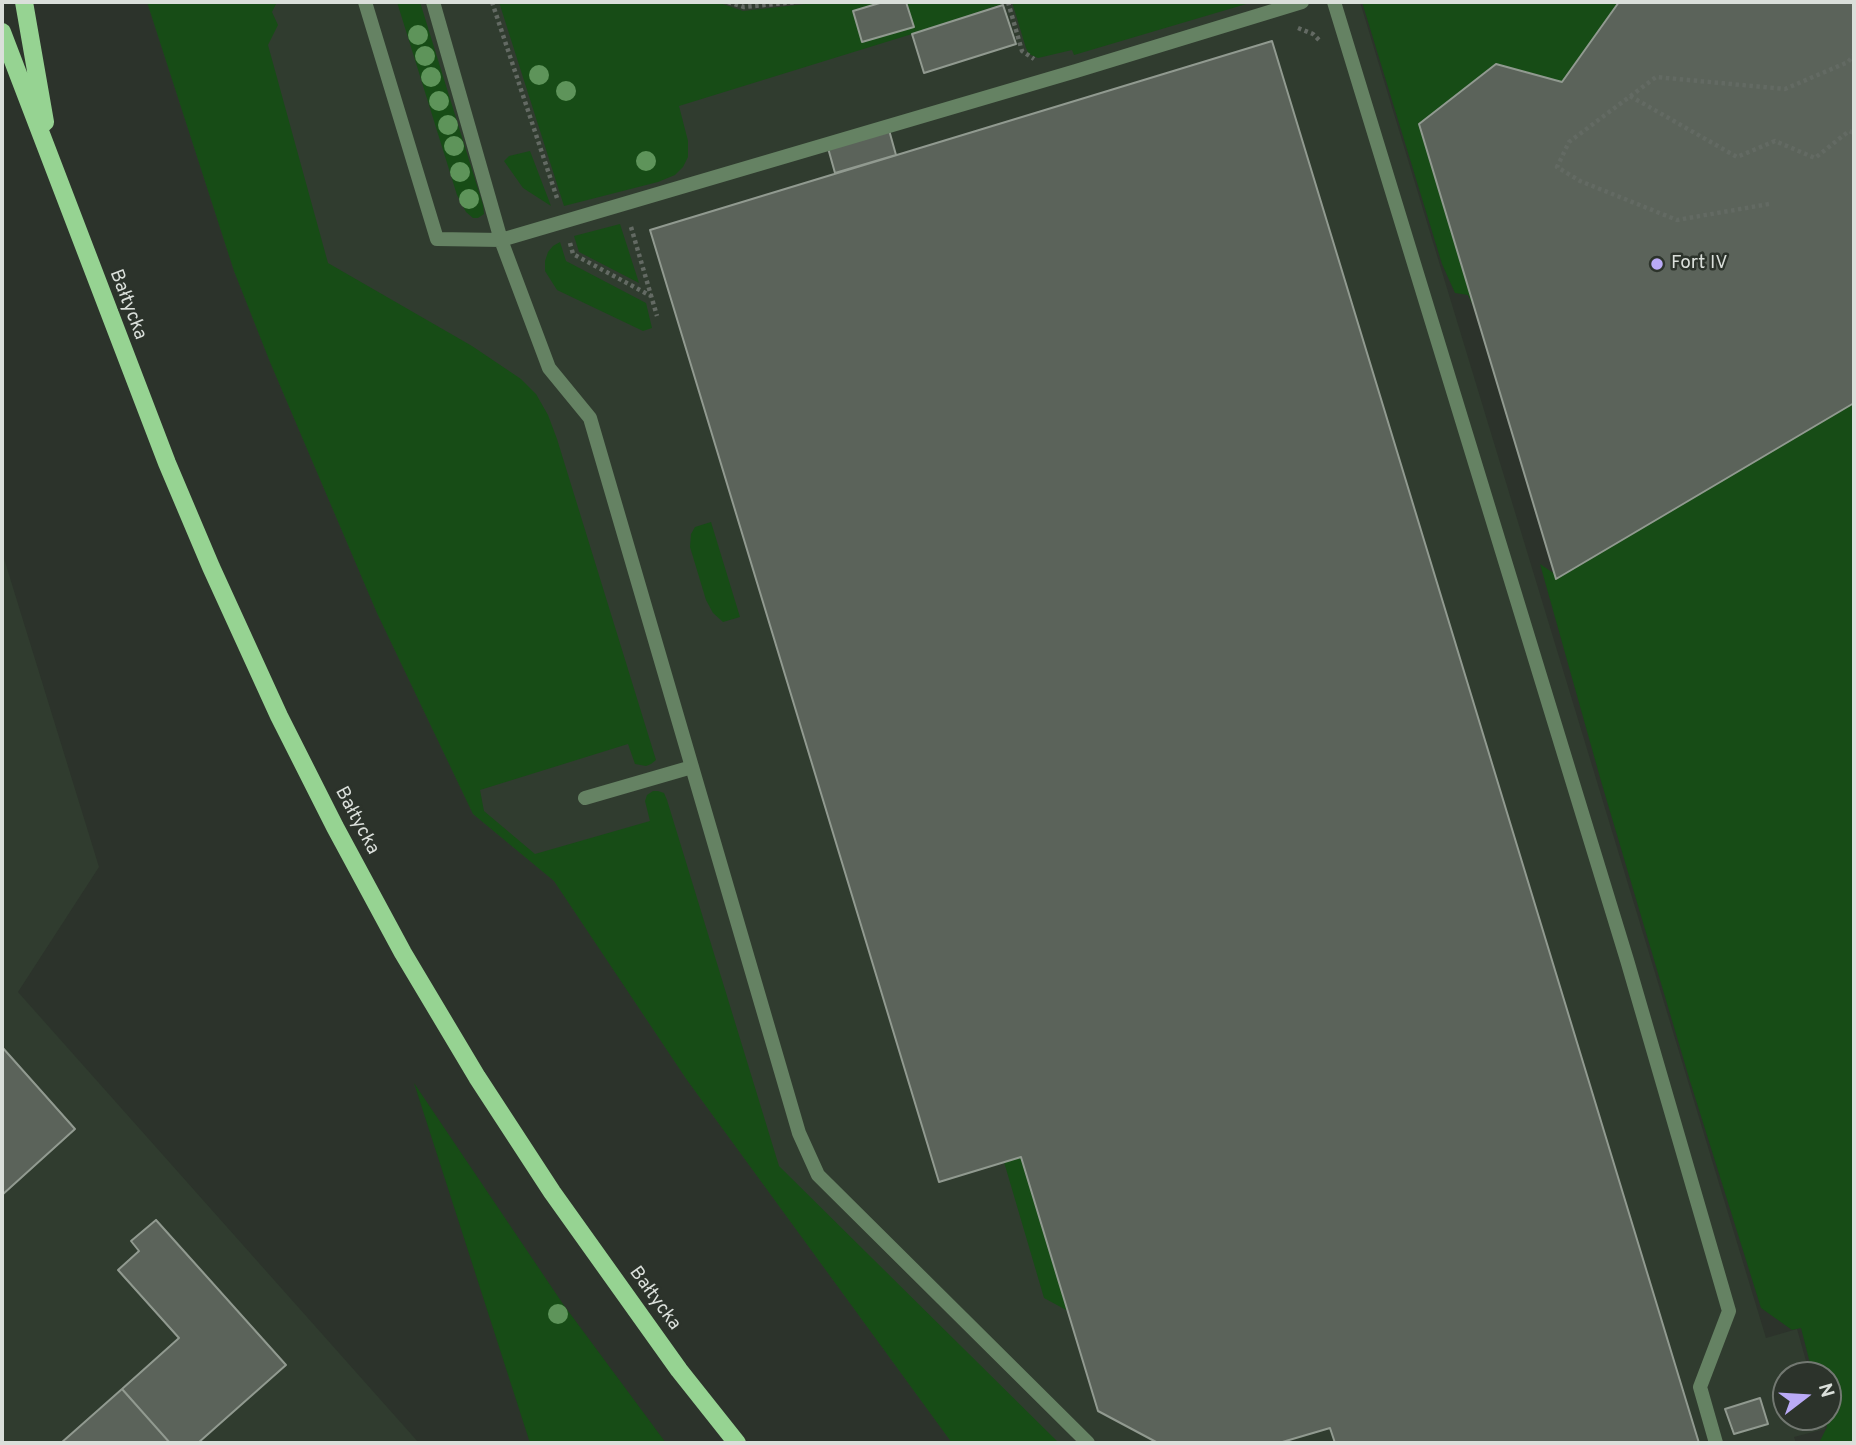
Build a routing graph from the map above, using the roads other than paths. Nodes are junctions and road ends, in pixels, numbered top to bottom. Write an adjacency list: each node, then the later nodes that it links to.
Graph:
1 (24, 2): 7 (main road, Bałtycka)
2 (365, 2): 8 (lane)
3 (433, 2): 8 (lane)
4 (1302, 2): 8 (lane)
5 (1334, 2): 13 (lane)
6 (2, 32): 7 (main road, Bałtycka)
7 (51, 157): 11 (main road, Bałtycka)
8 (501, 240): 9 (lane)
9 (692, 767): 10 (lane); 12 (lane)
10 (585, 798)
11 (737, 1443)
12 (1088, 1443)
13 (1716, 1443)

